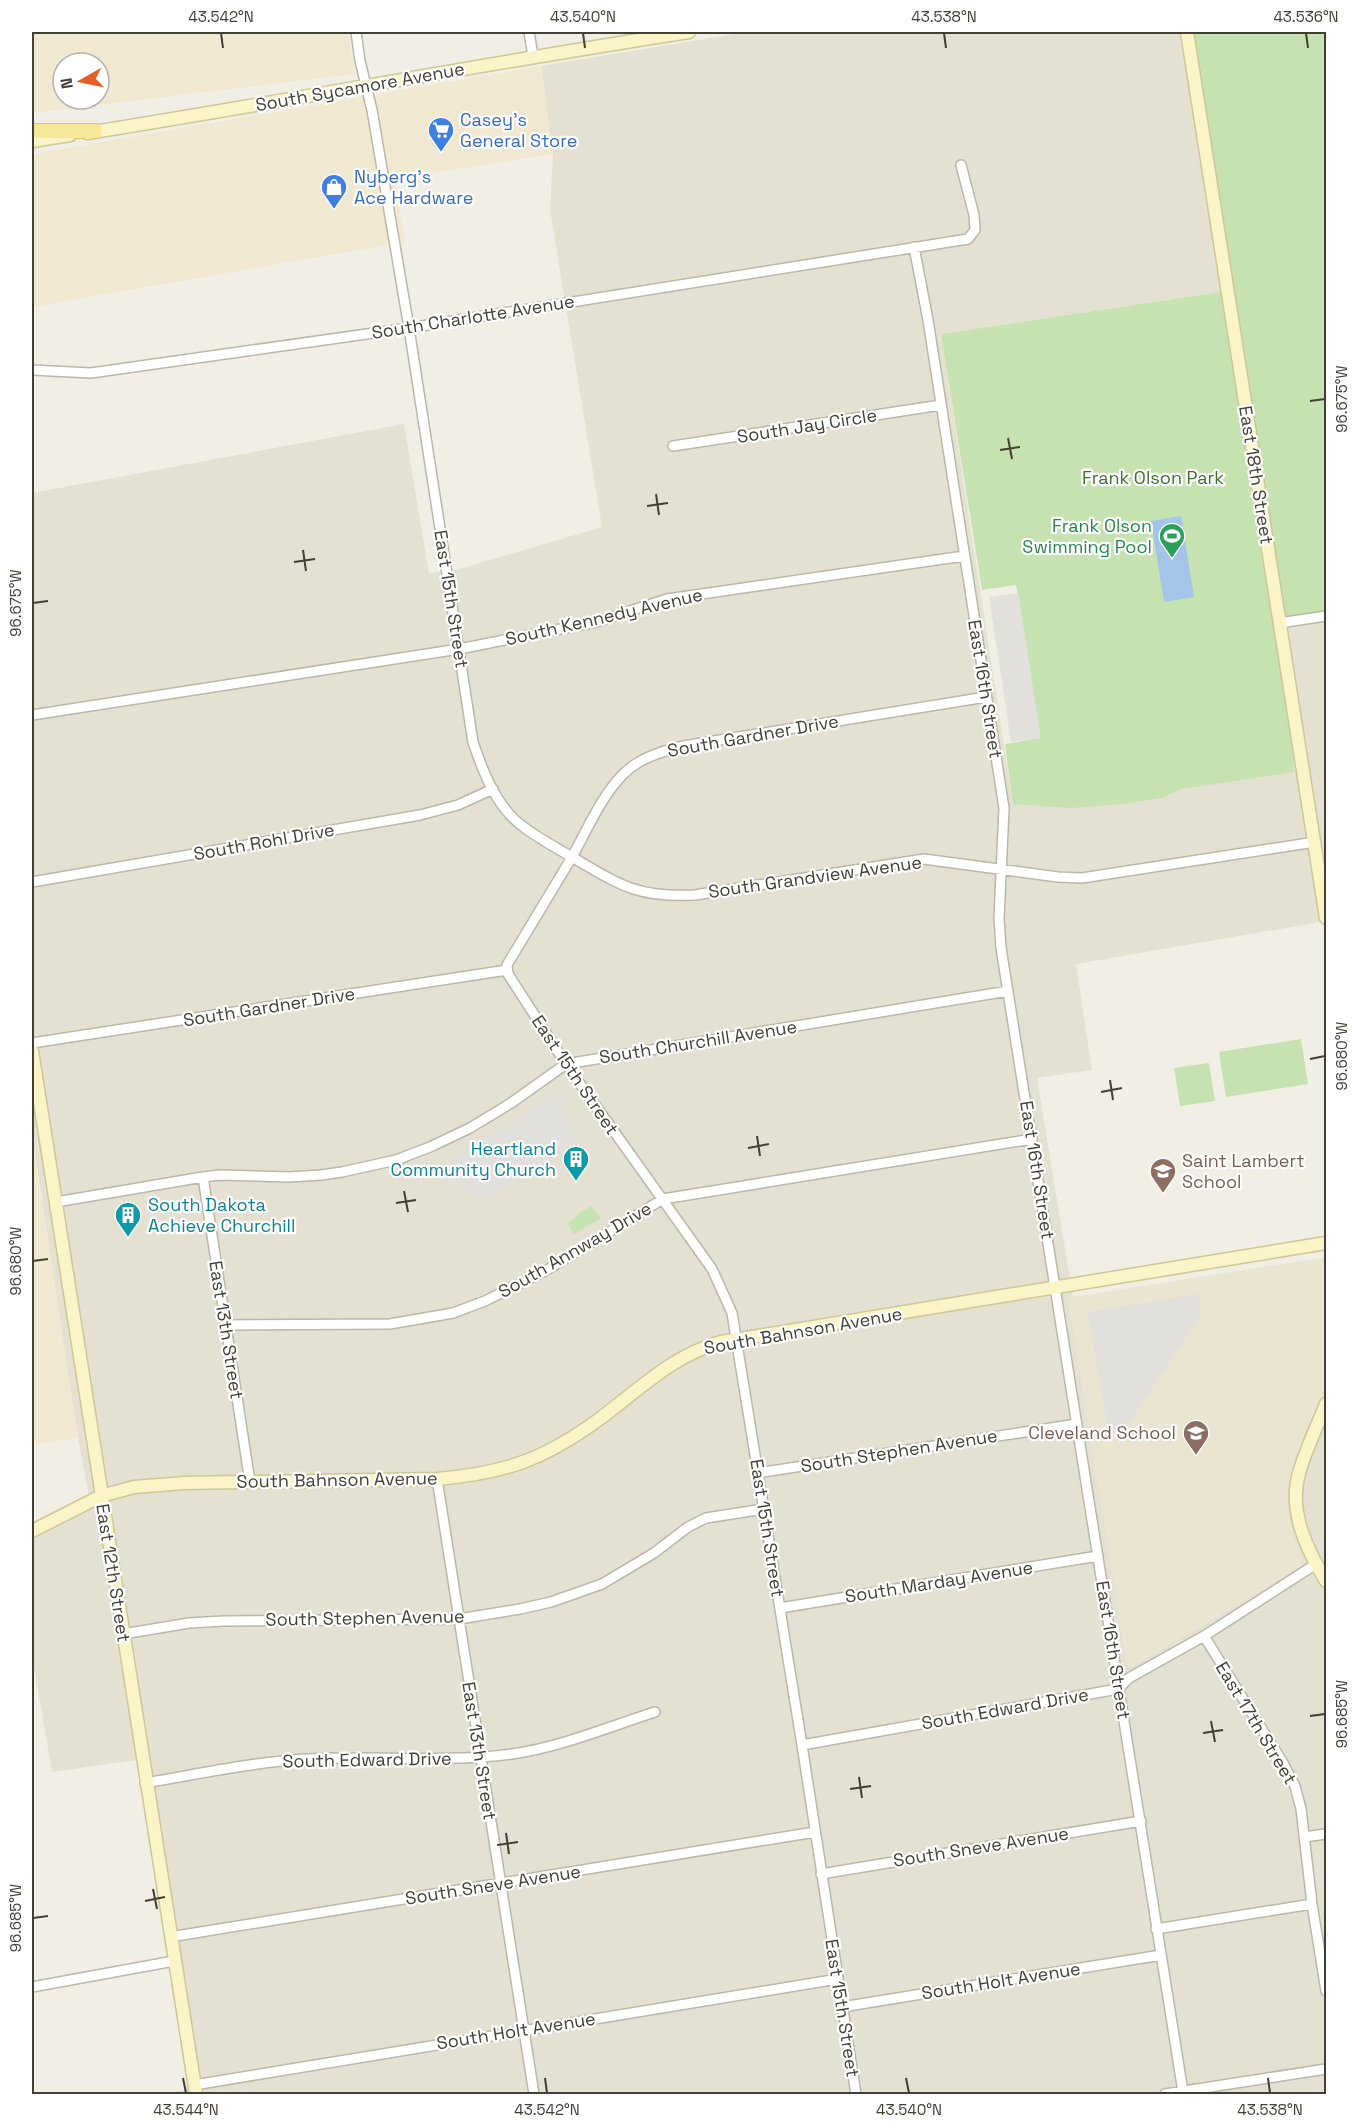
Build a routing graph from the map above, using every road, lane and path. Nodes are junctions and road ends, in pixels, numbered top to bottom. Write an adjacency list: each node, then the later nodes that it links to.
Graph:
1 (356, 32): 6 (street, East 15th Street)
2 (529, 32): 5 (street)
3 (689, 32): 5 (street, South Sycamore Avenue)
4 (1187, 32): 18 (street, East 18th Street)
5 (533, 56): 6 (street, South Sycamore Avenue)
6 (366, 87): 8 (street, South Sycamore Avenue); 12 (street, East 15th Street)
7 (32, 131): 8 (main road)
8 (95, 131): 9 (street, South Sycamore Avenue)
9 (32, 141)
10 (961, 165): 11 (street, South Charlotte Avenue)
11 (914, 247): 12 (street, South Charlotte Avenue); 14 (street, East 16th Street)
12 (409, 328): 13 (street, South Charlotte Avenue); 19 (street, East 15th Street)
13 (32, 369)
14 (941, 405): 15 (street, South Jay Circle); 16 (street, East 16th Street)
15 (673, 446)
16 (964, 556): 19 (street, South Kennedy Avenue); 20 (street, East 16th Street)
17 (1326, 616): 18 (street)
18 (1279, 623): 23 (street, East 18th Street)
19 (459, 649): 21 (street, South Kennedy Avenue); 22 (street, East 15th Street)
20 (986, 698): 24 (street, South Gardner Drive); 25 (street, East 16th Street)
21 (32, 716)
22 (493, 789): 24 (street, East 15th Street); 26 (street, South Rohl Drive)
23 (1315, 842): 25 (street, South Grandview Avenue); 27 (street, East 18th Street)
24 (572, 857): 25 (street, South Grandview Avenue); 28 (street)
25 (1000, 869): 29 (street, East 16th Street)
26 (32, 882)
27 (1326, 918)
28 (507, 970): 30 (street, South Gardner Drive); 32 (street, East 15th Street)
29 (1008, 991): 32 (street, South Churchill Avenue); 33 (street, East 16th Street)
30 (32, 1043)
31 (32, 1051): 36 (street, East 12th Street)
32 (566, 1064): 34 (street, South Churchill Avenue); 35 (street, East 15th Street)
33 (1032, 1139): 35 (street, South Annway Drive); 38 (street, East 16th Street)
34 (203, 1178): 36 (street, South Churchill Avenue); 39 (street, East 13th Street)
35 (663, 1200): 39 (street, South Annway Drive); 40 (street, East 15th Street)
36 (56, 1202): 47 (street, East 12th Street)
37 (1326, 1244): 38 (street, South Bahnson Avenue)
38 (1056, 1289): 40 (street, South Bahnson Avenue); 43 (street, East 16th Street)
39 (225, 1325): 46 (street, East 13th Street)
40 (736, 1340): 44 (street, East 15th Street); 45 (street, South Bahnson Avenue)
41 (1326, 1404): 42 (street)
42 (1323, 1421): 51 (street)
43 (1077, 1424): 44 (street, South Stephen Avenue); 50 (street, East 16th Street)
44 (757, 1473): 48 (street, East 15th Street)
45 (437, 1479): 46 (street, South Bahnson Avenue); 54 (street, East 13th Street)
46 (250, 1482): 47 (street, South Bahnson Avenue)
47 (101, 1496): 49 (street, South Bahnson Avenue); 55 (street, East 12th Street)
48 (764, 1509): 53 (street, East 15th Street); 54 (street, South Stephen Avenue)
49 (32, 1531)
50 (1098, 1556): 53 (street, South Marday Avenue); 57 (street, East 16th Street)
51 (1316, 1564): 52 (street); 56 (street, South Edward Drive)
52 (1326, 1581)
53 (780, 1608): 59 (street, East 15th Street)
54 (459, 1619): 55 (street, South Stephen Avenue); 60 (street, East 13th Street)
55 (123, 1634): 61 (street, East 12th Street)
56 (1204, 1636): 57 (street, South Edward Drive); 65 (street, East 17th Street)
57 (1118, 1689): 59 (street, South Edward Drive); 62 (street, East 16th Street)
58 (655, 1712): 60 (street, South Edward Drive)
59 (802, 1745): 63 (street, East 15th Street)
60 (480, 1758): 61 (street, South Edward Drive); 67 (street, East 13th Street)
61 (145, 1783): 70 (street, East 12th Street)
62 (1141, 1821): 66 (street, South Sneve Avenue); 69 (street, East 16th Street)
63 (815, 1833): 66 (street, East 15th Street); 67 (street, South Sneve Avenue)
64 (1326, 1834): 65 (street)
65 (1304, 1837): 68 (street, East 17th Street)
66 (821, 1874): 73 (street, East 15th Street)
67 (500, 1884): 70 (street, South Sneve Avenue); 77 (street, East 13th Street)
68 (1312, 1905): 69 (street); 75 (street, East 17th Street)
69 (1156, 1929): 71 (street, East 16th Street)
70 (170, 1936): 72 (street, East 12th Street)
71 (1161, 1955): 76 (street, South Holt Avenue); 80 (street, East 16th Street)
72 (174, 1962): 74 (street); 79 (street, East 12th Street)
73 (838, 1979): 76 (street, East 15th Street); 77 (street, South Holt Avenue)
74 (32, 1987)
75 (1326, 1991)
76 (842, 2007): 82 (street, East 15th Street)
77 (523, 2030): 79 (street, South Holt Avenue); 81 (street, East 13th Street)
78 (1326, 2069): 80 (street)
79 (195, 2090)
80 (1183, 2092): 83 (street)
81 (534, 2094)
82 (856, 2094)
83 (1165, 2094)

